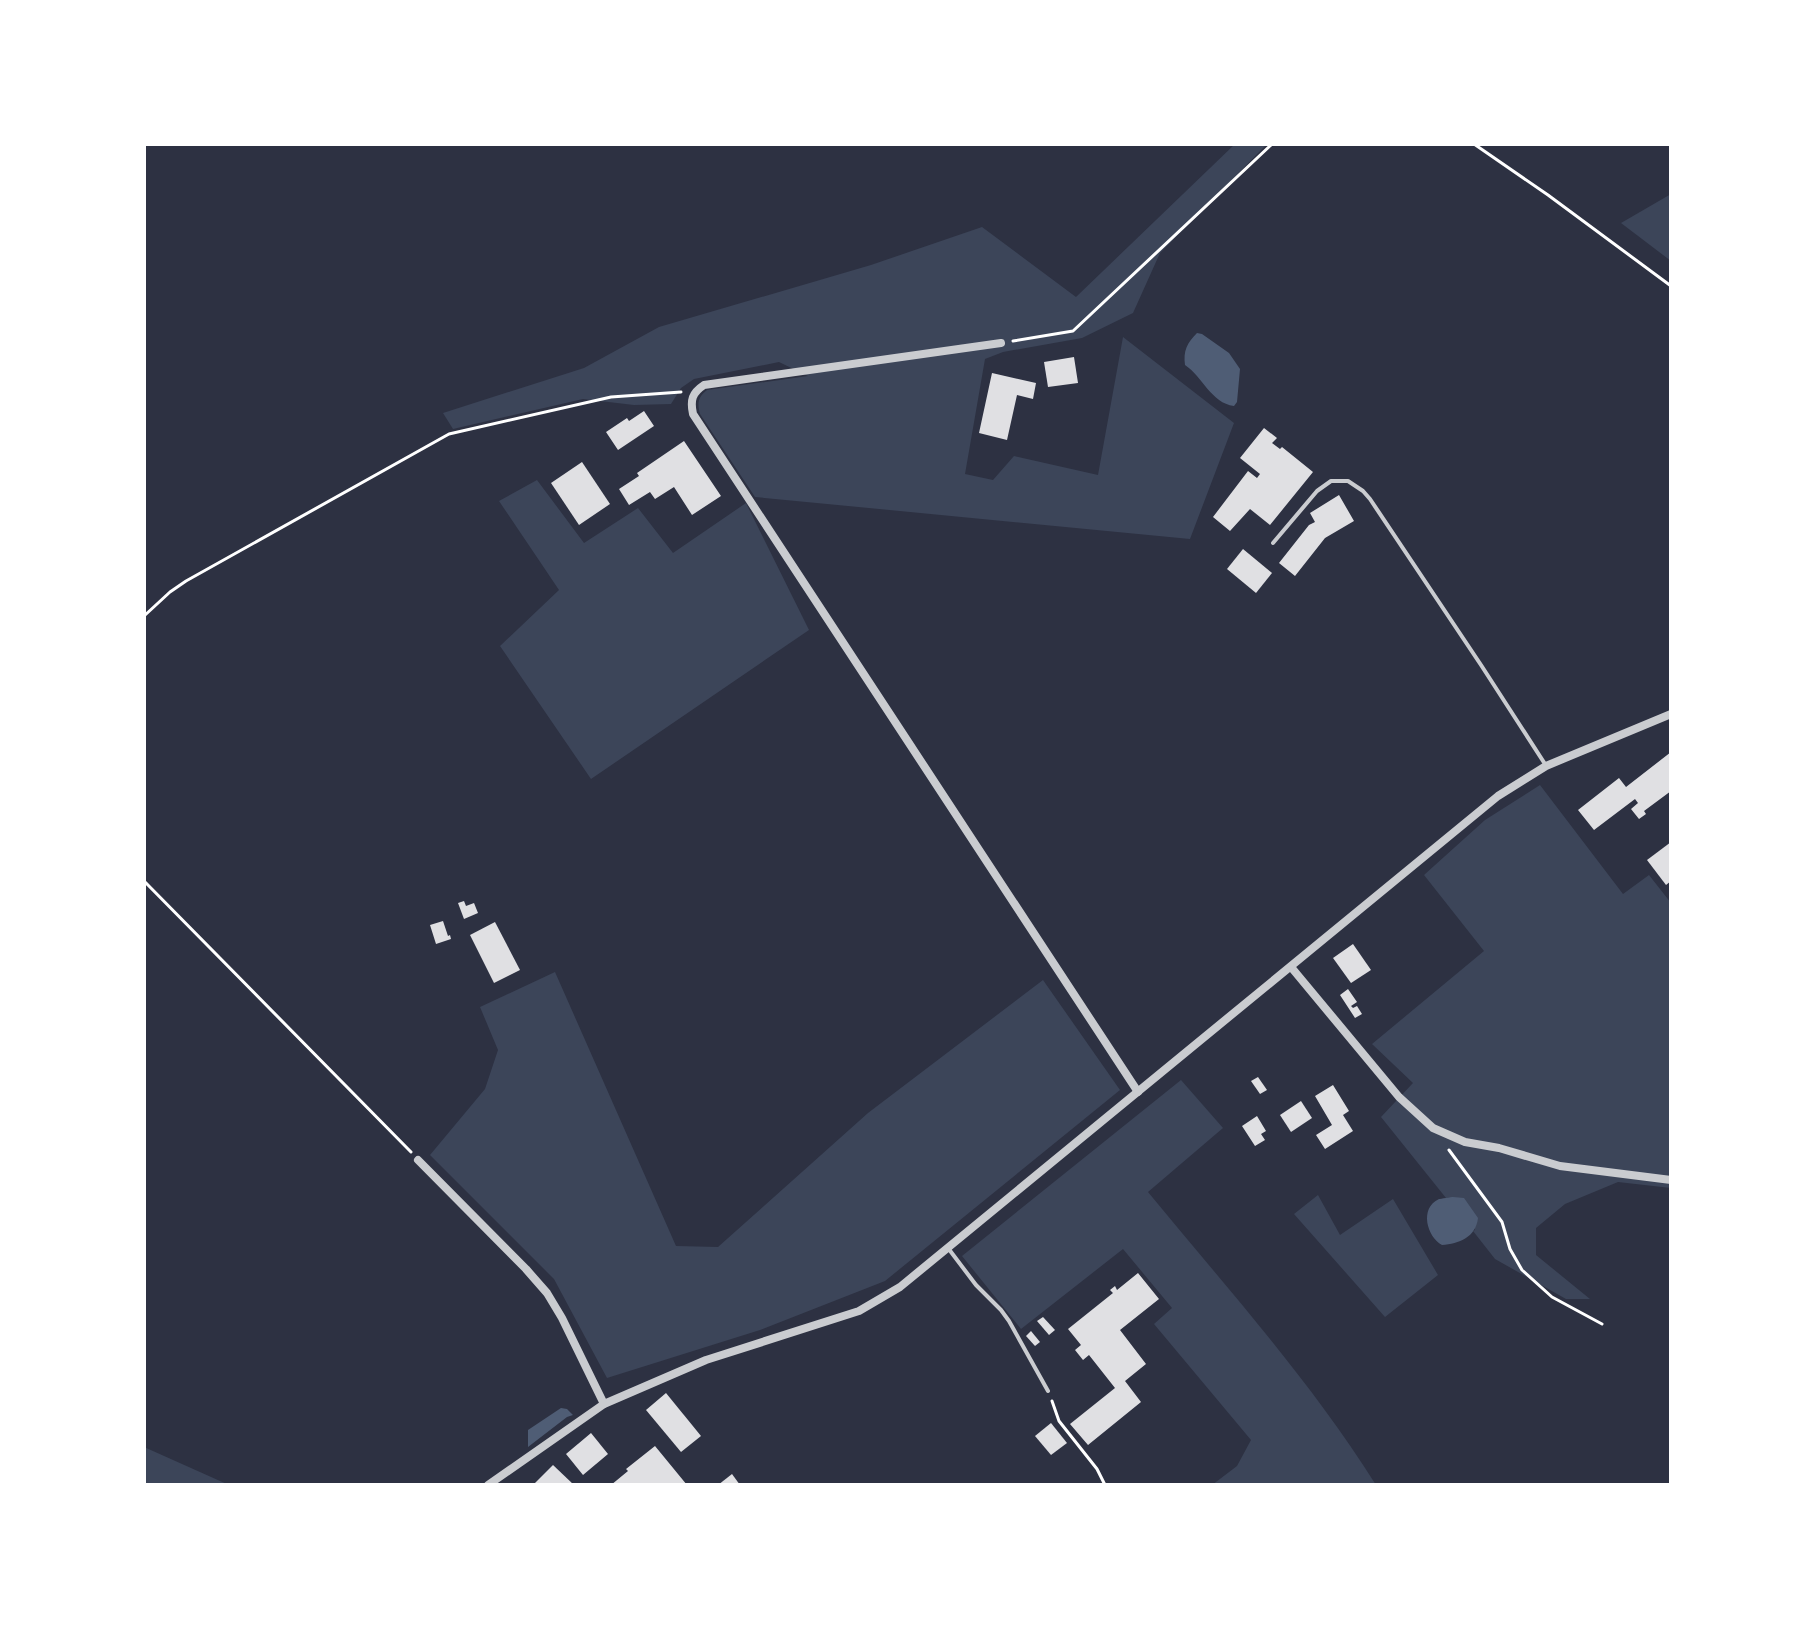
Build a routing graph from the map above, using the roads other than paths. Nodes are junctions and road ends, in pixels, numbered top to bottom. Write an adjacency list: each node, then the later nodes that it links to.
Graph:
1 (1001, 343): 6 (street)
2 (1273, 543): 4 (lane)
3 (1670, 718): 4 (street)
4 (1546, 766): 5 (street)
5 (1291, 967): 6 (street); 8 (street)
6 (1138, 1092): 9 (street)
7 (418, 1160): 11 (street)
8 (1671, 1180)
9 (948, 1248): 10 (lane); 11 (street)
10 (1048, 1391)
11 (604, 1404): 12 (street)
12 (488, 1485)

